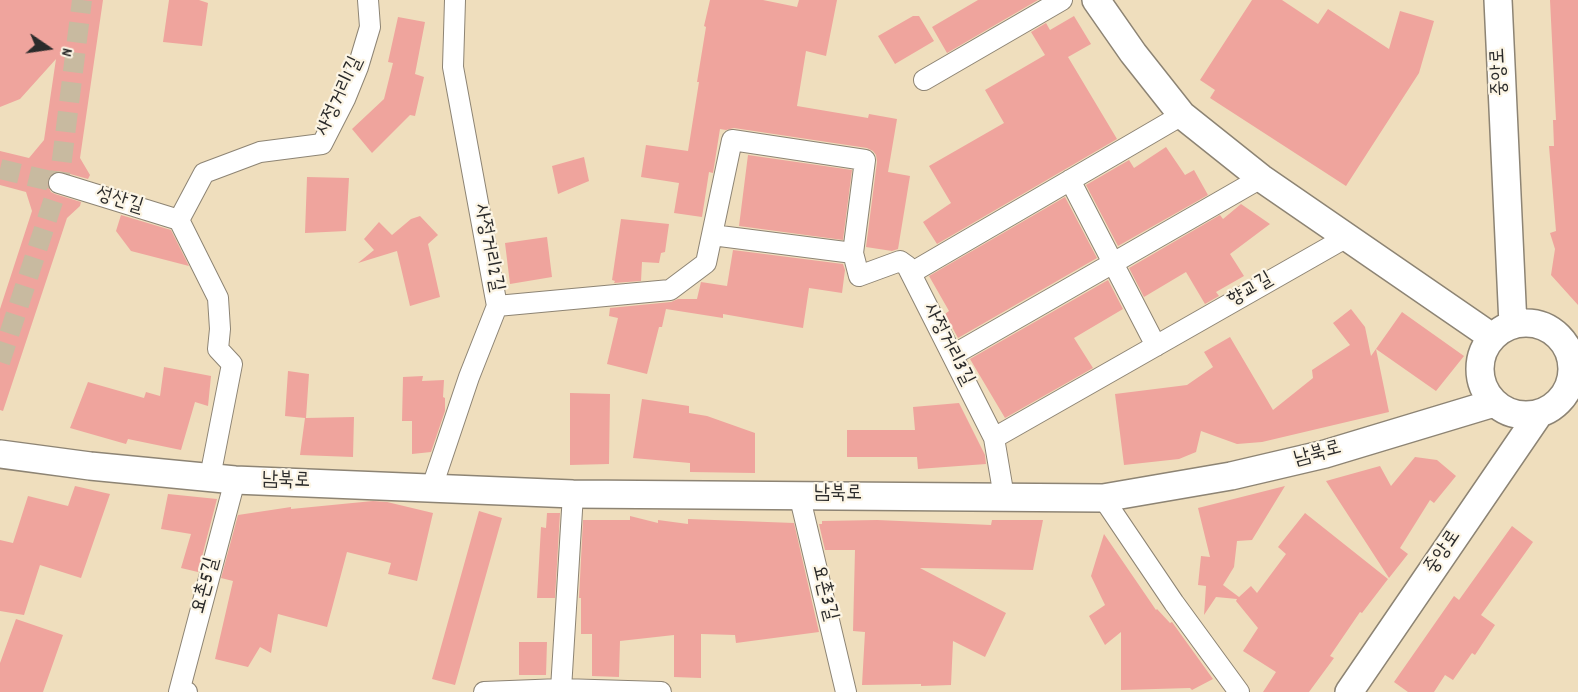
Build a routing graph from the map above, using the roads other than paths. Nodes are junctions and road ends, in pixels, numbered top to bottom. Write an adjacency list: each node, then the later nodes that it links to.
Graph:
1 (368, 0): 11 (street, 사정거리1길)
2 (455, 0): 17 (street, 사정거리2길)
3 (1062, 0): 6 (street)
4 (1096, 0): 7 (main road)
5 (1498, 0): 18 (main road, 중앙로)
6 (924, 80)
7 (1182, 115): 8 (main road); 9 (street)
8 (1262, 178): 13 (main road); 15 (street)
9 (1070, 180): 15 (street); 16 (street)
10 (59, 183): 11 (street, 성산길)
11 (179, 220): 26 (street)
12 (712, 235): 14 (street); 14 (street); 17 (street)
13 (1347, 237): 18 (main road); 19 (street, 향교길)
14 (853, 253): 16 (street)
15 (1113, 263): 19 (street); 21 (street)
16 (911, 273): 21 (street, 사정거리3길)
17 (497, 306): 27 (street, 사정거리2길)
18 (1502, 331): 20 (main road); 22 (main road)
19 (1156, 346): 24 (street, 향교길)
20 (1572, 349): 23 (main road)
21 (953, 355): 24 (street, 사정거리3길)
22 (1494, 403): 23 (main road); 31 (main road, 남북로)
23 (1539, 414): 39 (main road, 중앙로)
24 (994, 438): 30 (street, 사정거리3길)
25 (0, 454): 26 (main road, 남북로)
26 (223, 479): 27 (main road, 남북로); 33 (street, 요촌5길)
27 (432, 487): 28 (main road, 남북로)
28 (573, 494): 29 (main road, 남북로); 32 (street)
29 (799, 494): 30 (main road, 남북로); 37 (street, 요촌3길)
30 (1004, 497): 31 (main road, 남북로)
31 (1103, 498): 38 (street)
32 (561, 689): 35 (street); 36 (street)
33 (179, 692): 34 (street)
34 (187, 692)
35 (484, 692)
36 (661, 692)
37 (846, 692)
38 (1239, 692)
39 (1349, 692)

